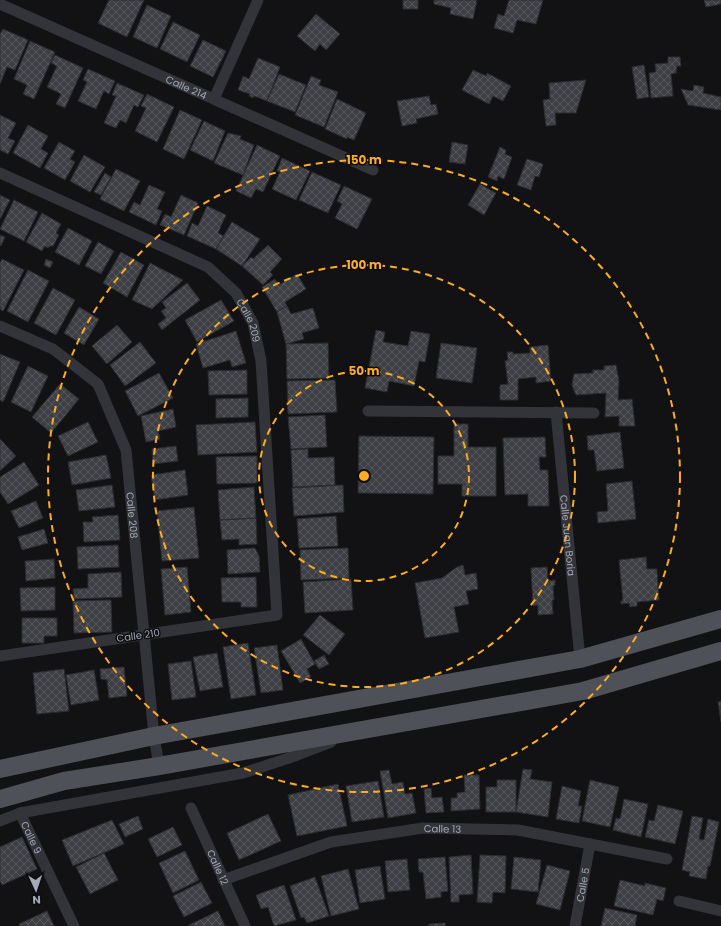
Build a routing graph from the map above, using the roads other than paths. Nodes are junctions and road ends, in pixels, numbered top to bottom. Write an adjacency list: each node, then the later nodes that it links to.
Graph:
1 (258, 0): 3 (street)
2 (0, 4): 3 (street, Calle 214)
3 (214, 99): 4 (street, Calle 214)
4 (373, 170)
5 (0, 173): 10 (street, Calle 209)
6 (0, 326): 12 (street, Calle 208)
7 (368, 411): 8 (street)
8 (556, 412): 9 (street); 15 (street, Calle Juan Boria)
9 (594, 413)
10 (277, 615): 12 (street, Calle 210)
11 (721, 618): 15 (main road)
12 (144, 634): 14 (street, Calle 210); 17 (street, Calle 208)
13 (721, 651): 16 (main road)
14 (0, 656)
15 (580, 659): 17 (main road)
16 (352, 733): 18 (main road); 22 (street)
17 (154, 736): 18 (street, Calle 208); 19 (main road)
18 (159, 766): 20 (main road)
19 (0, 769)
20 (0, 799)
21 (191, 808): 26 (street, Calle 12)
22 (20, 813): 23 (street); 29 (street, Calle 9)
23 (0, 821)
24 (590, 844): 25 (street, Calle 13); 26 (street, Calle 13); 31 (street, Calle 5)
25 (667, 859)
26 (223, 880): 30 (street, Calle 12)
27 (680, 901): 28 (street)
28 (721, 911)
29 (74, 926)
30 (245, 926)
31 (574, 926)

